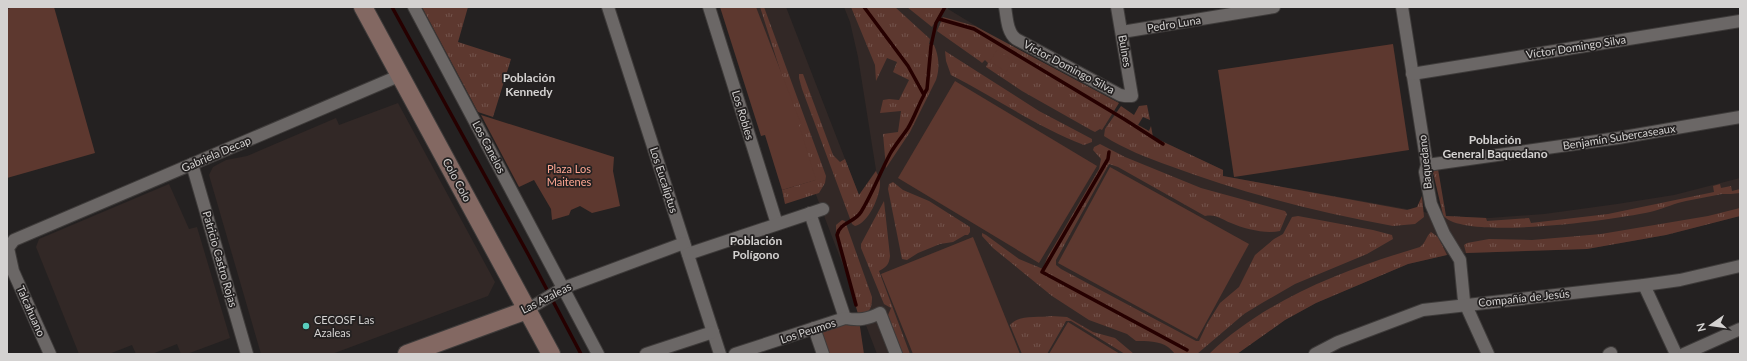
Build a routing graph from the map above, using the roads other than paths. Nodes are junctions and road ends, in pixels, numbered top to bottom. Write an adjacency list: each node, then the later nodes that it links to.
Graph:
1 (363, 7): 12 (main road, Colo Colo)
2 (414, 7): 24 (street, Los Canelos)
3 (608, 7): 21 (street, Los Eucaliptus)
4 (709, 7): 19 (street, Los Robles)
5 (1005, 7): 13 (street, Víctor Domingo Silva)
6 (1117, 7): 10 (street, Bulnes)
7 (1274, 7): 10 (street, Pedro Luna)
8 (1402, 7): 11 (street, Baquedano)
9 (1740, 21): 11 (street, Víctor Domingo Silva)
10 (1122, 32): 13 (street, Bulnes)
11 (1412, 74): 16 (street, Baquedano)
12 (401, 75): 15 (street, Gabriela Decap); 26 (main road, Colo Colo)
13 (1132, 96)
14 (1740, 117): 16 (street, Benjamín Subercaseaux)
15 (192, 164): 20 (street, Gabriela Decap); 32 (street, Patricio Castro Rojas)
16 (1427, 165): 25 (street, Baquedano)
17 (823, 209): 18 (street, Las Azaleas)
18 (810, 213): 19 (street, Las Azaleas); 27 (street)
19 (777, 224): 21 (street, Las Azaleas)
20 (30, 232): 31 (street, Talcahuano)
21 (686, 248): 24 (street, Las Azaleas); 30 (street, Los Eucaliptus)
22 (1740, 266): 23 (street, Compañía de Jesús)
23 (1644, 285): 25 (street, Compañía de Jesús); 43 (street)
24 (560, 290): 26 (street, Las Azaleas); 35 (street, Los Canelos)
25 (1466, 304): 41 (street, Compañía de Jesús); 42 (street, Baquedano)
26 (533, 305): 33 (main road, Las Azaleas); 34 (main road, Colo Colo)
27 (845, 318): 28 (street, Los Peumos); 40 (street, Los Peumos)
28 (814, 328): 38 (street, Los Peumos); 39 (street)
29 (1740, 328): 44 (street)
30 (713, 332): 36 (street); 37 (street, Los Eucaliptus)
31 (50, 354)
32 (247, 354)
33 (407, 354)
34 (552, 354)
35 (598, 354)
36 (646, 354)
37 (720, 354)
38 (735, 354)
39 (823, 354)
40 (896, 354)
41 (1315, 354)
42 (1488, 354)
43 (1676, 354)
44 (1684, 354)

